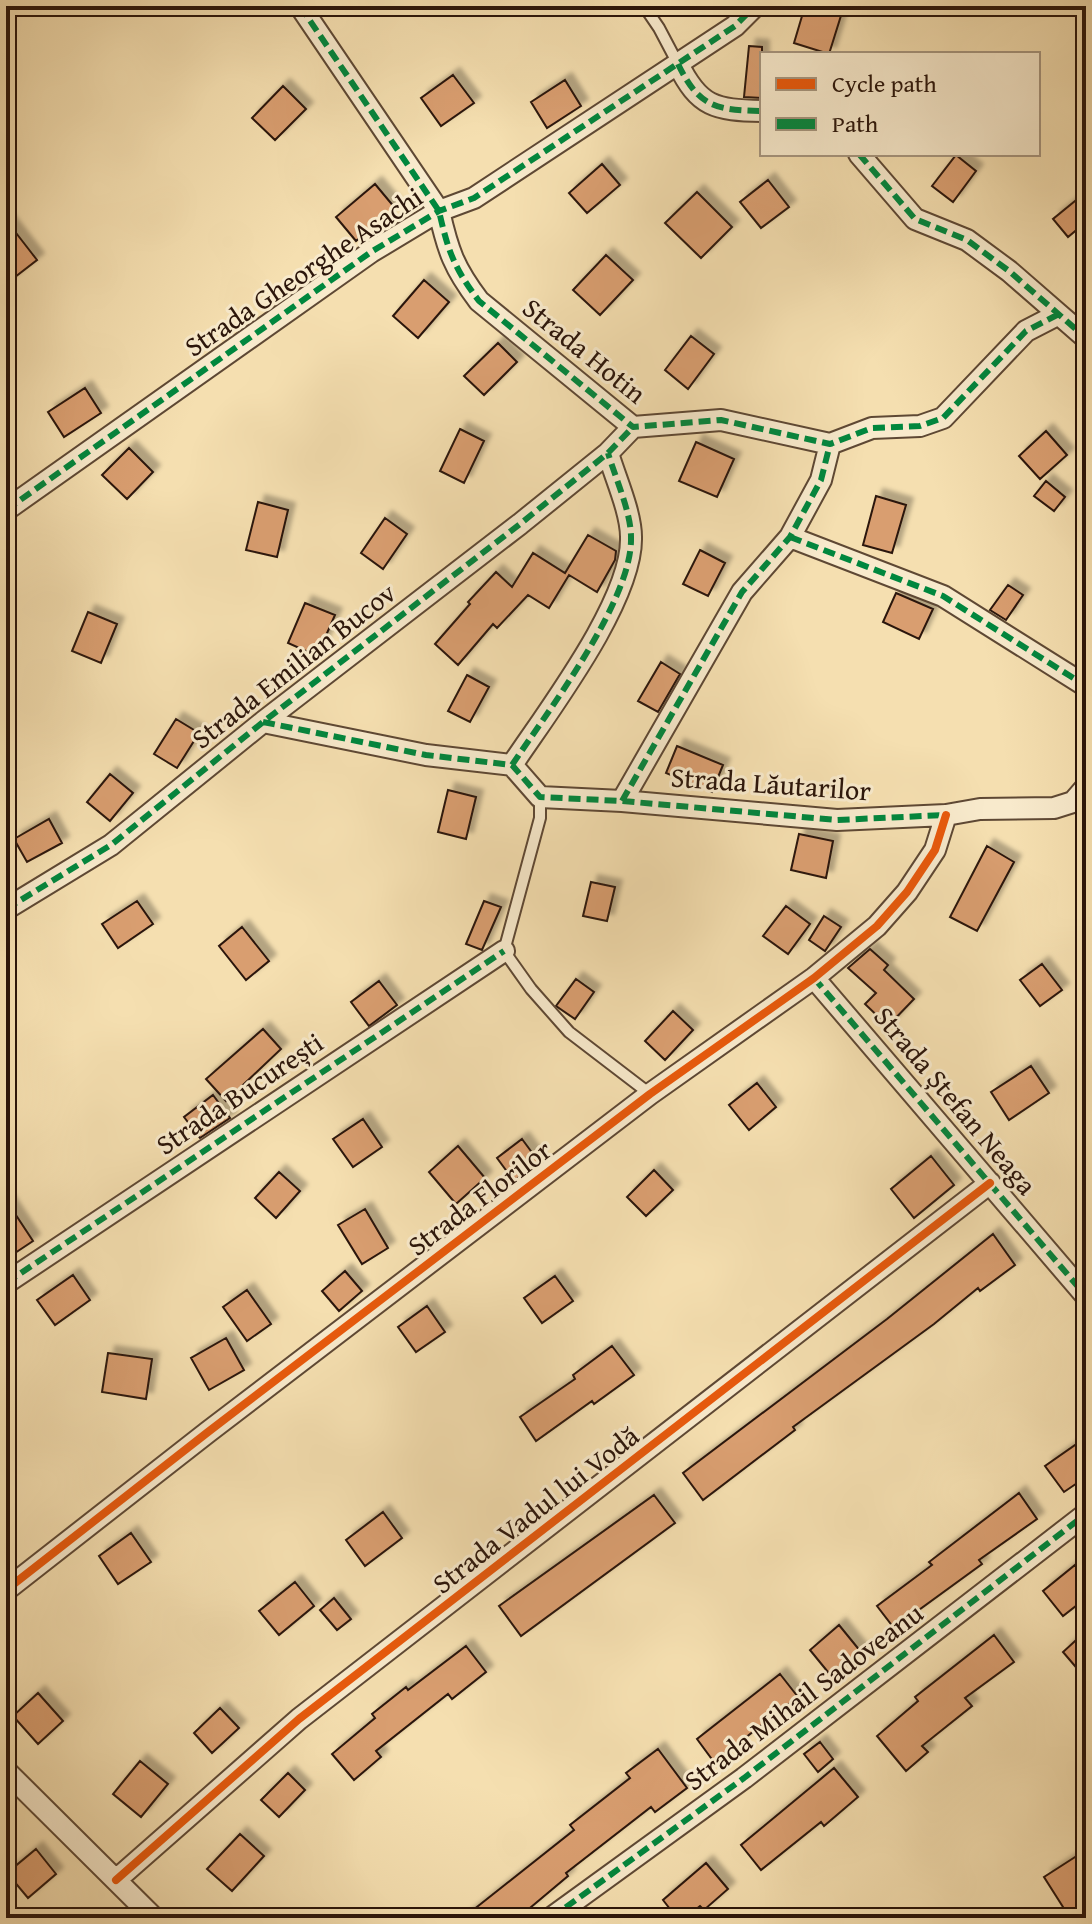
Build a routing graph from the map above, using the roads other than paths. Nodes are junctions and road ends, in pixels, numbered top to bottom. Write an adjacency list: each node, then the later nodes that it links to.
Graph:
1 (300, 6): 7 (street, Strada Hotin)
2 (644, 6): 4 (lane)
3 (755, 6): 4 (street, Strada Gheorghe Asachi)
4 (678, 64): 5 (street); 7 (street, Strada Gheorghe Asachi)
5 (760, 111)
6 (861, 156): 8 (street)
7 (439, 211): 10 (street, Strada Hotin); 13 (street, Strada Gheorghe Asachi)
8 (1057, 315): 9 (street); 11 (street)
9 (1086, 338)
10 (633, 427): 11 (street, Strada Hotin); 12 (street, Strada Emilian Bucov)
11 (830, 444): 14 (street)
12 (608, 453): 16 (street, Strada Emilian Bucov); 17 (street)
13 (6, 510)
14 (790, 537): 15 (street); 20 (street)
15 (1086, 686)
16 (263, 722): 17 (street); 22 (street, Strada Emilian Bucov)
17 (512, 765): 19 (street)
18 (1086, 787): 21 (street, Strada Lăutarilor)
19 (540, 797): 20 (street, Strada Lăutarilor); 23 (lane)
20 (622, 801): 21 (street, Strada Lăutarilor)
21 (946, 815): 24 (street, Strada Florilor)
22 (6, 909)
23 (504, 951): 25 (lane); 27 (street, Strada București)
24 (814, 978): 25 (street, Strada Florilor); 26 (street, Strada Ștefan Neaga)
25 (650, 1094): 30 (street, Strada Florilor)
26 (990, 1183): 28 (street, Strada Ștefan Neaga); 32 (street, Strada Vadul lui Vodă)
27 (6, 1283)
28 (1086, 1296)
29 (1086, 1514): 34 (street, Strada Mihail Sadoveanu)
30 (6, 1590)
31 (6, 1771): 32 (street)
32 (116, 1880): 33 (street)
33 (154, 1918)
34 (551, 1918)

